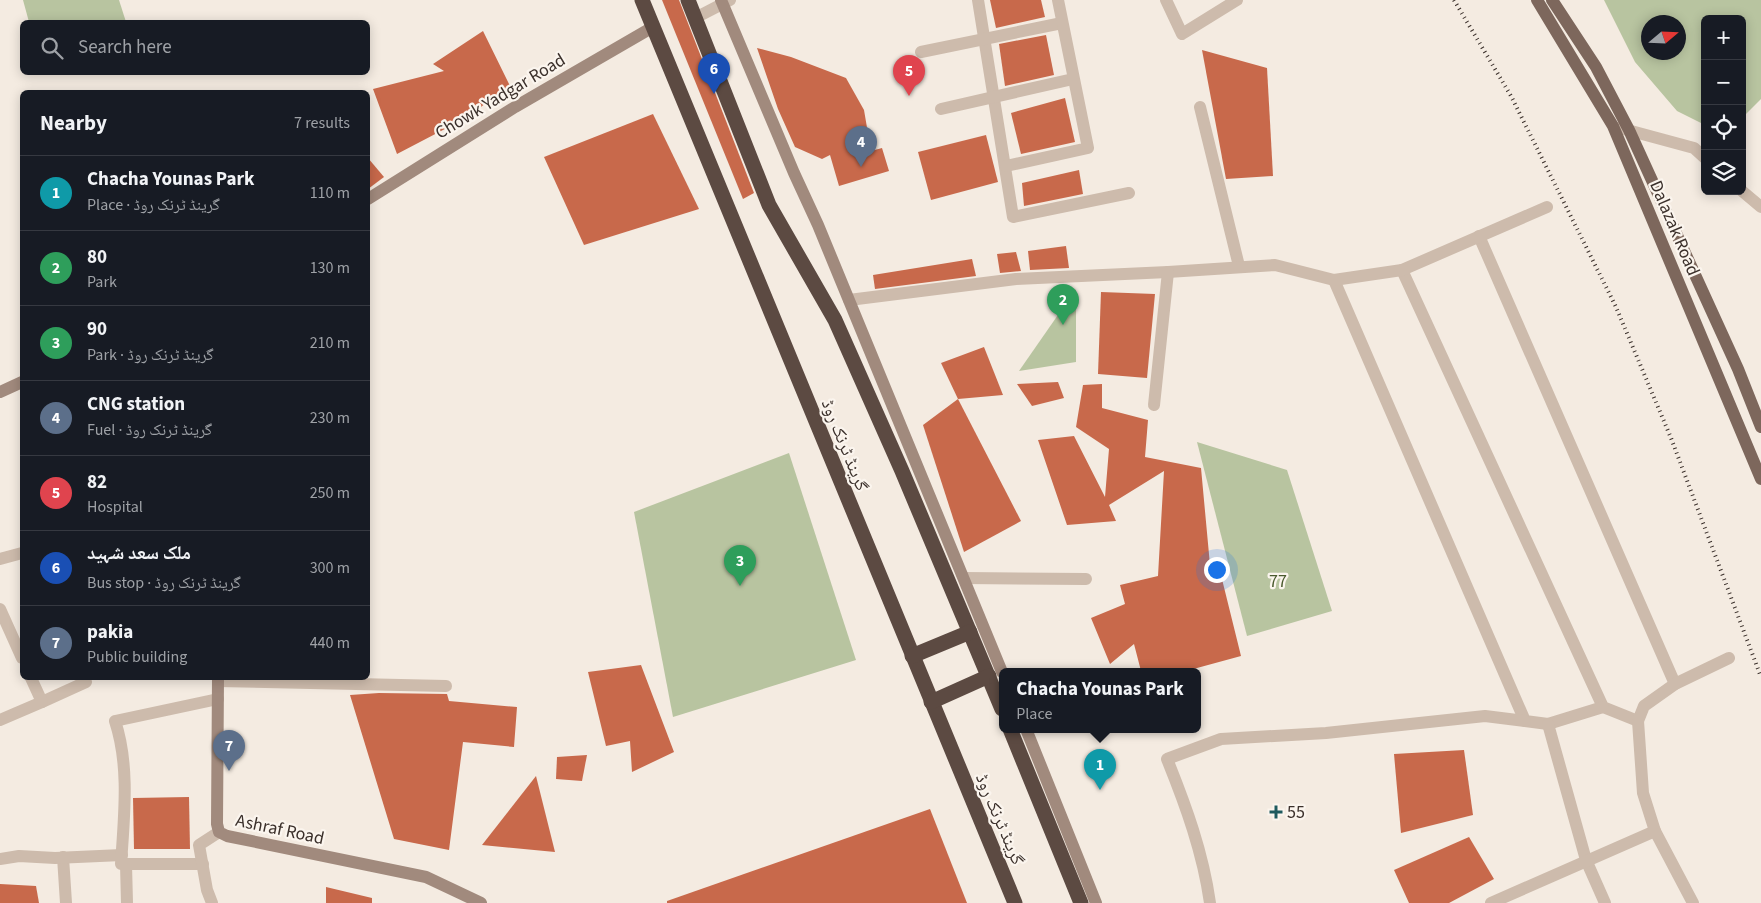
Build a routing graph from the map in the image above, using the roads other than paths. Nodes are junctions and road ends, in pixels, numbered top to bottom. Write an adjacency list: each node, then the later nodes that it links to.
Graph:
1 (642, 0): 12 (highway, گرینڈ ٹرنک روڈ)
2 (688, 0): 44 (highway)
3 (978, 0): 13 (street)
4 (1058, 0): 11 (street)
5 (1166, 0): 6 (street)
6 (1237, 0)
7 (1537, 0): 19 (main road, Dalazak Road)
8 (1552, 0): 20 (main road, Dalazak Road)
9 (725, 1): 10 (street); 33 (street)
10 (699, 16)
11 (1062, 24): 13 (street); 15 (street)
12 (653, 27): 25 (street, Chowk Yadgar Road); 46 (highway, گرینڈ ٹرنک روڈ)
13 (985, 39): 14 (street); 16 (street)
14 (921, 52)
15 (1073, 79): 16 (street); 22 (street)
16 (995, 97): 18 (street); 22 (street)
17 (1200, 107): 29 (street)
18 (941, 109)
19 (1613, 126): 20 (street); 38 (main road, Dalazak Road)
20 (1629, 130): 21 (street); 37 (main road, Dalazak Road)
21 (1701, 154)
22 (1006, 166): 23 (street)
23 (1129, 193)
24 (1746, 194): 27 (street)
25 (370, 198)
26 (1547, 207): 28 (street)
27 (1761, 207)
28 (1479, 236): 30 (street); 53 (street)
29 (1239, 266): 31 (street); 32 (street)
30 (1402, 270): 32 (street); 59 (street)
31 (1168, 272): 33 (street); 36 (street)
32 (1334, 280): 61 (street)
33 (849, 300): 41 (street)
34 (20, 383): 35 (street)
35 (0, 392)
36 (1154, 406)
37 (1761, 427)
38 (1761, 479)
39 (20, 554): 40 (street)
40 (0, 559)
41 (964, 578): 42 (street); 48 (street)
42 (1086, 579)
43 (0, 609): 45 (street)
44 (970, 632): 46 (highway); 48 (highway)
45 (20, 654)
46 (915, 655): 57 (highway, گرینڈ ٹرنک روڈ)
47 (1729, 658): 53 (street)
48 (996, 674): 55 (highway); 57 (highway)
49 (32, 680): 58 (street)
50 (85, 680): 58 (street)
51 (218, 680): 56 (street, Ashraf Road)
52 (251, 680): 54 (street)
53 (1676, 684): 62 (street)
54 (446, 686)
55 (999, 692)
56 (218, 698): 67 (street, Ashraf Road); 69 (street)
57 (935, 700): 77 (highway, گرینڈ ٹرنک روڈ)
58 (42, 702): 60 (street)
59 (1603, 707): 62 (street); 63 (street)
60 (0, 720)
61 (1525, 721): 63 (street); 80 (street)
62 (1638, 721): 66 (street)
63 (1548, 724): 70 (street)
64 (1012, 733): 78 (highway)
65 (1028, 733): 79 (street)
66 (1654, 831): 70 (street); 83 (street)
67 (219, 832): 72 (street); 76 (street, Ashraf Road)
68 (63, 857): 69 (street); 71 (street); 74 (street)
69 (124, 859): 72 (street); 75 (street)
70 (1586, 860): 81 (street); 82 (street)
71 (2, 862)
72 (203, 864): 73 (street)
73 (208, 902)
74 (66, 903)
75 (127, 903)
76 (481, 903)
77 (1015, 903)
78 (1081, 903)
79 (1096, 903)
80 (1210, 903)
81 (1491, 903)
82 (1605, 903)
83 (1693, 903)

